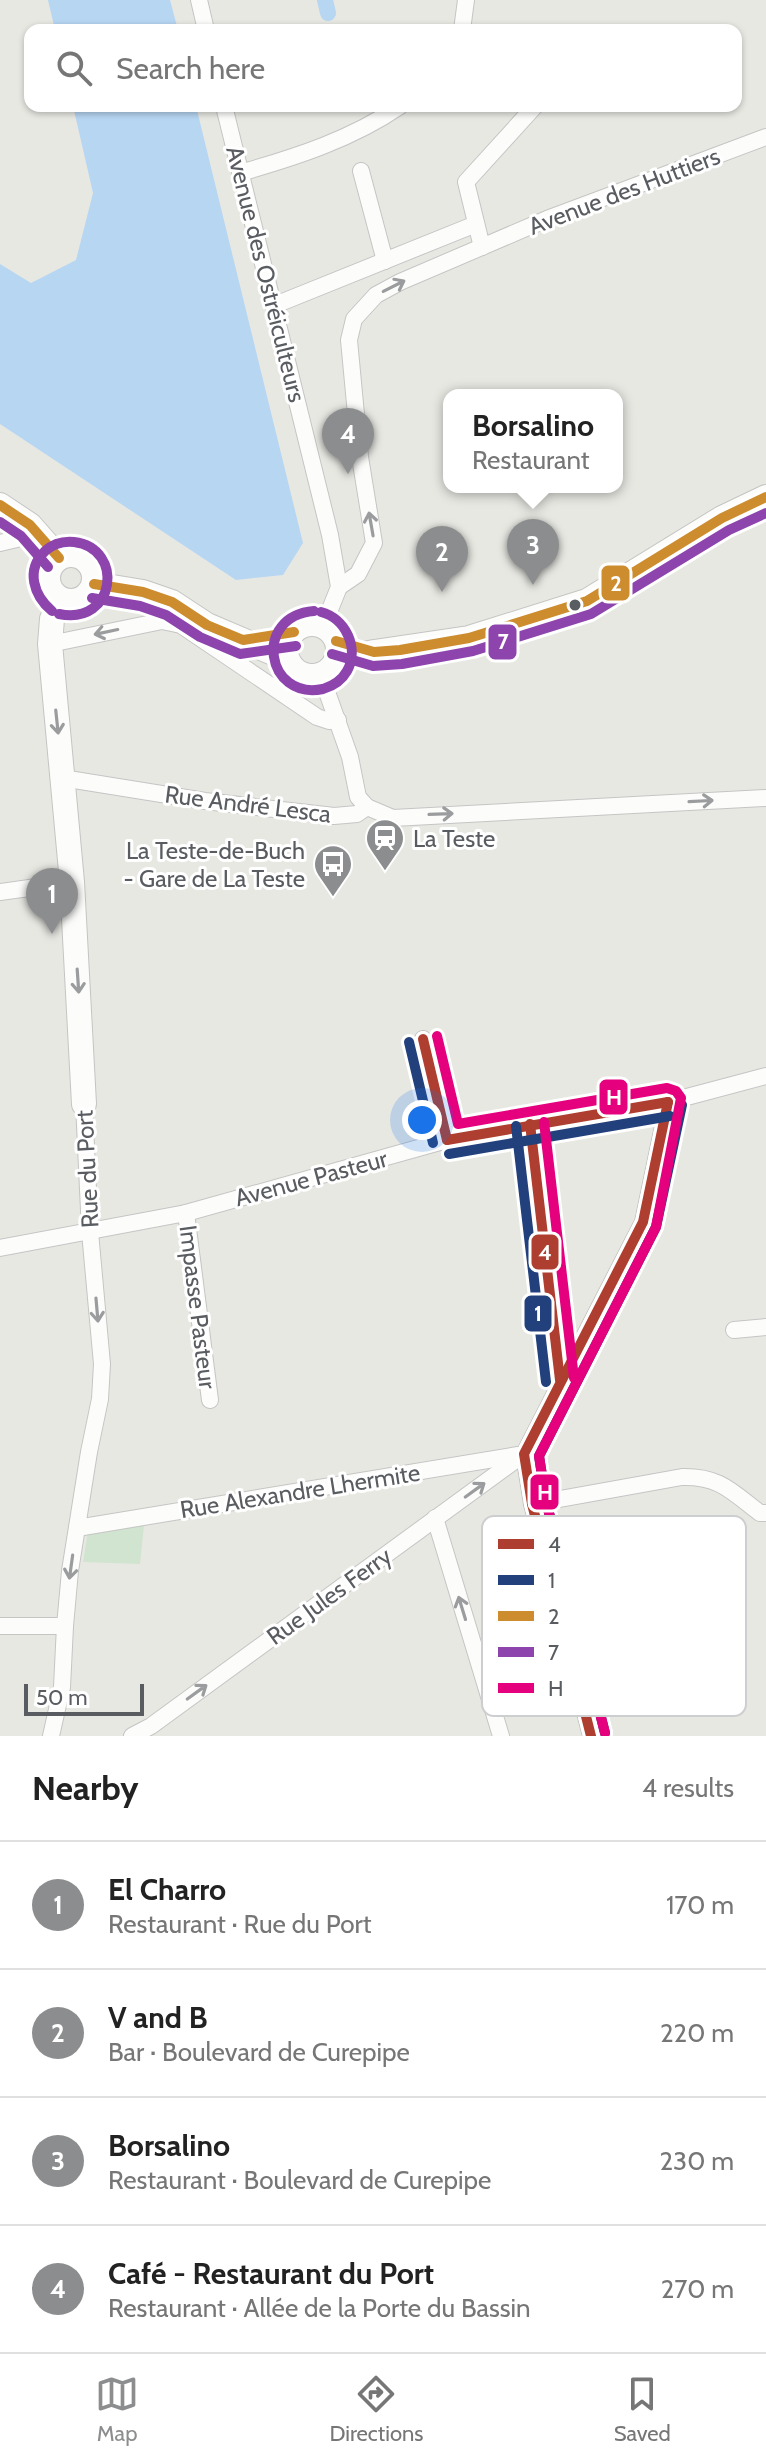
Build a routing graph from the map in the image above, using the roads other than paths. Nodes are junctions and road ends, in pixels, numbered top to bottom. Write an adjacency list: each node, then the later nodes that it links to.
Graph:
1 (199, 0): 3 (street)
2 (466, 0): 4 (street)
3 (205, 24)
4 (463, 24)
5 (225, 112): 10 (street, Avenue des Ostréiculteurs)
6 (391, 112): 10 (street)
7 (530, 112): 11 (street)
8 (766, 137): 12 (street, Avenue des Huttiers)
9 (361, 171): 13 (street)
10 (240, 173): 14 (street, Avenue des Ostréiculteurs)
11 (476, 224): 12 (street); 13 (street)
12 (482, 247): 21 (street, Avenue des Huttiers, one-way to 12)
13 (385, 261): 14 (street)
14 (275, 305): 21 (street, Avenue des Ostréiculteurs)
15 (766, 497): 26 (main road)
16 (0, 505): 17 (main road)
17 (38, 534): 18 (street); 19 (main road)
18 (0, 543)
19 (59, 558): 20 (main road); 22 (main road)
20 (94, 584): 22 (main road); 24 (main road)
21 (339, 587): 26 (street)
22 (61, 600): 25 (main road, Rue du Port)
23 (294, 632): 24 (main road); 26 (main road); 27 (main road)
24 (243, 640): 27 (main road)
25 (50, 644): 28 (street, one-way to 25); 29 (main road, Rue du Port, one-way to 29)
26 (329, 651): 27 (main road); 28 (street)
27 (287, 659)
28 (338, 720): 31 (street)
29 (62, 778): 31 (street, Rue André Lesca); 32 (main road, Rue du Port)
30 (766, 798): 31 (street, Rue André Lesca, one-way to 30)
31 (367, 807)
32 (72, 882): 33 (street); 37 (main road, Rue du Port, one-way to 37)
33 (0, 892)
34 (423, 1039): 39 (street)
35 (766, 1076): 36 (street, Avenue Pasteur)
36 (668, 1102): 38 (street, Avenue Pasteur); 45 (street)
37 (84, 1104): 41 (street, Rue du Port)
38 (530, 1124): 39 (street, Avenue Pasteur); 45 (street)
39 (447, 1140): 40 (street, Avenue Pasteur)
40 (186, 1213): 41 (street, Avenue Pasteur); 46 (street, Impasse Pasteur)
41 (90, 1232): 42 (street, Avenue Pasteur); 52 (street, Rue du Port, one-way to 52)
42 (0, 1248)
43 (766, 1327): 44 (street)
44 (734, 1330)
45 (560, 1380): 47 (street)
46 (210, 1400)
47 (524, 1454): 48 (street); 51 (street, Rue Jules Ferry, one-way to 47); 52 (street, Rue Alexandre Lhermite)
48 (532, 1504): 49 (street); 50 (street)
49 (764, 1514)
50 (535, 1516)
51 (435, 1518): 55 (street, one-way to 51); 59 (street, Rue Jules Ferry, one-way to 51)
52 (77, 1528): 54 (street, Rue du Port, one-way to 54)
53 (0, 1626): 54 (street)
54 (65, 1626): 58 (street, Rue du Port)
55 (482, 1673)
56 (495, 1716): 60 (street, one-way to 56)
57 (586, 1716): 61 (street)
58 (51, 1736)
59 (132, 1736)
60 (501, 1736)
61 (591, 1736)

